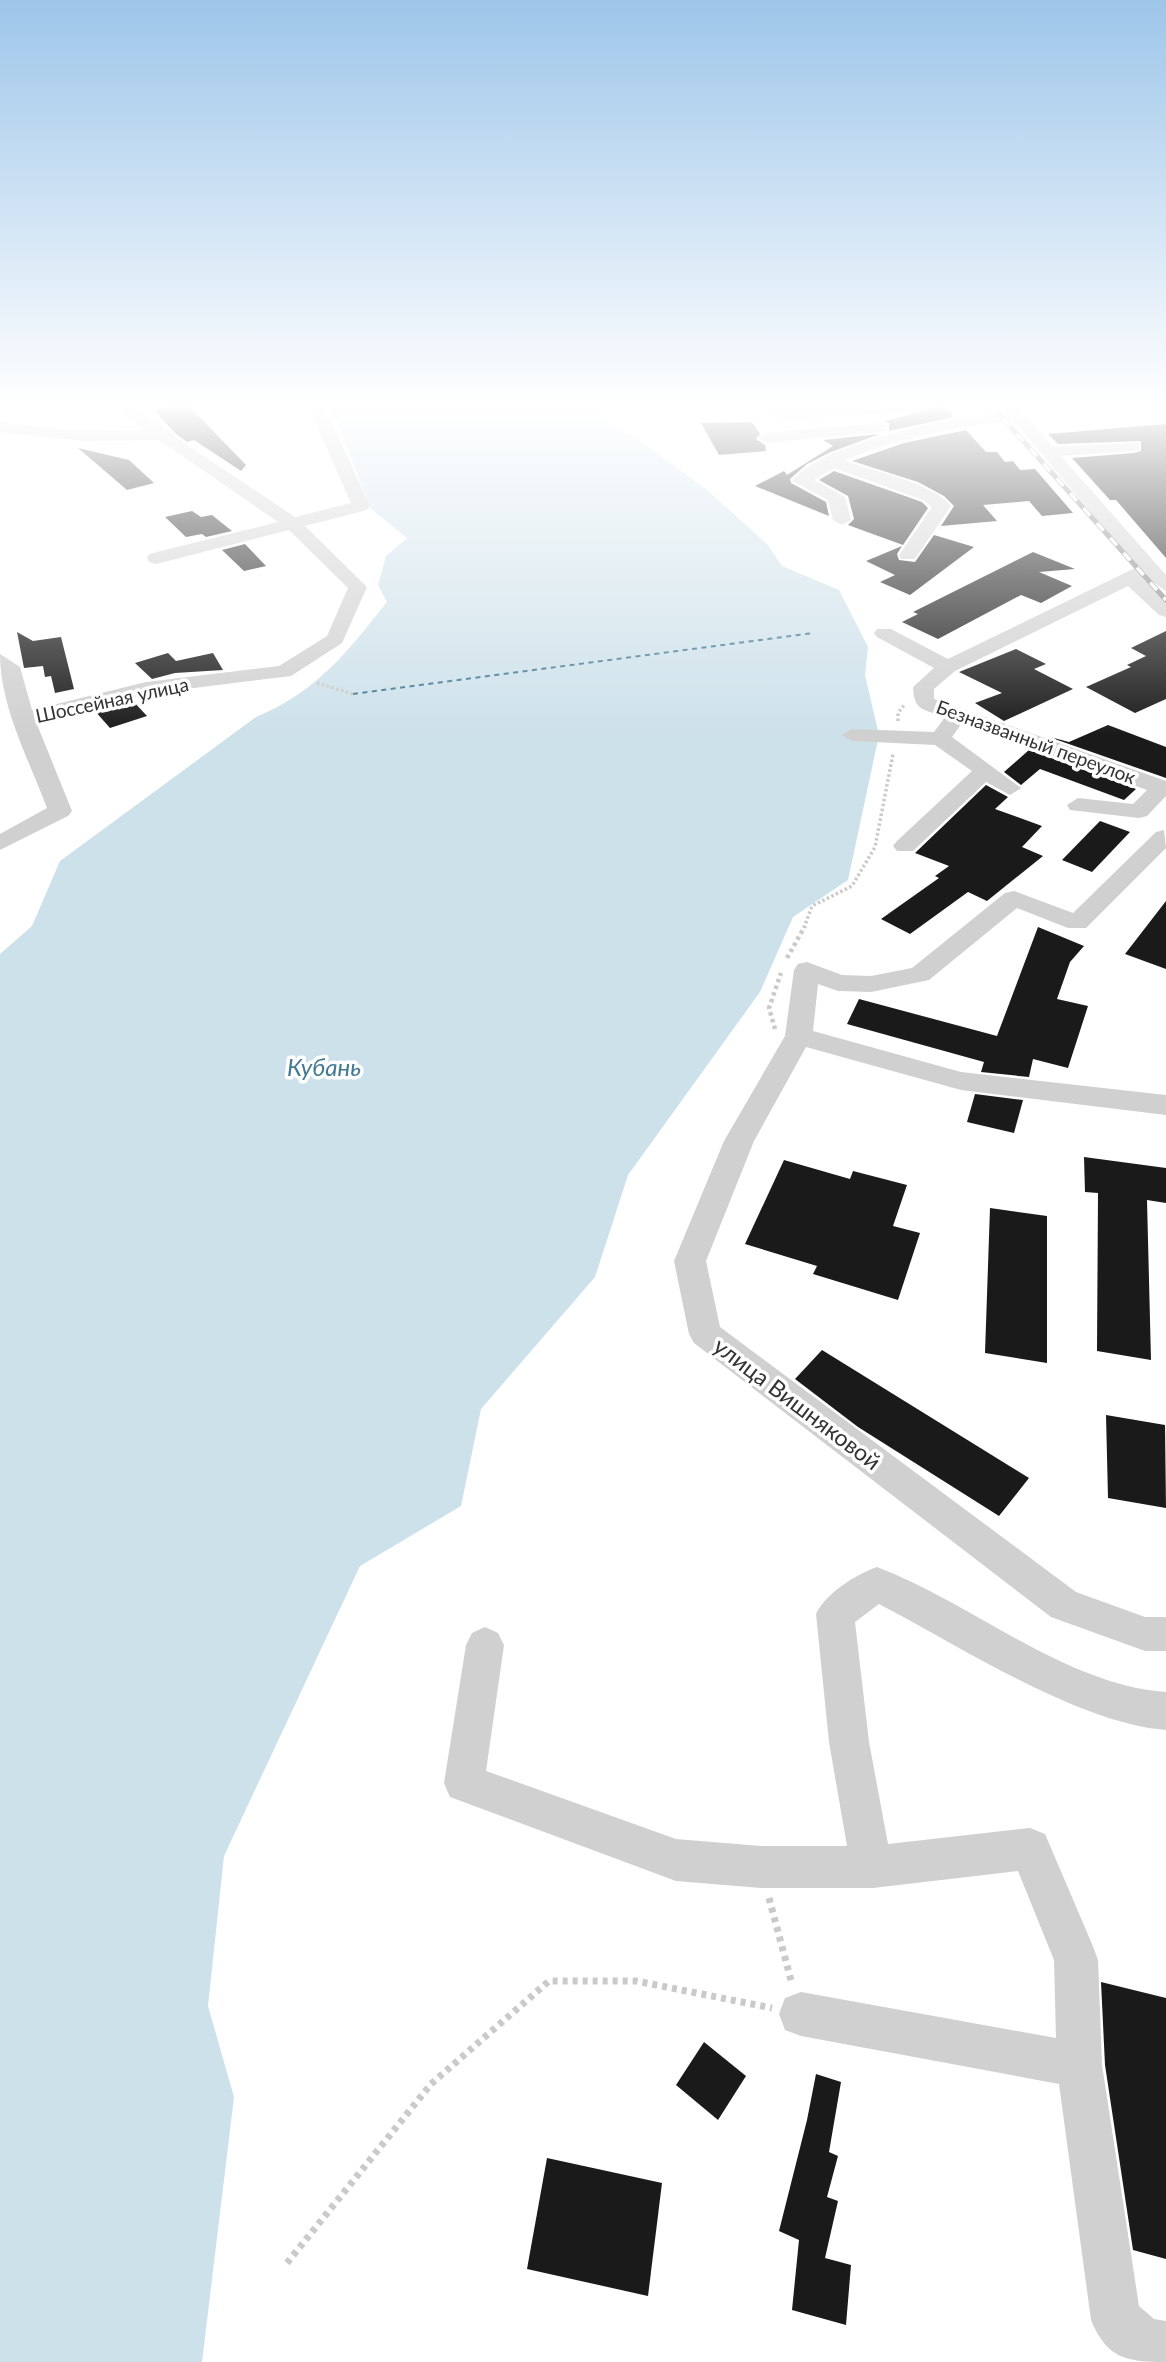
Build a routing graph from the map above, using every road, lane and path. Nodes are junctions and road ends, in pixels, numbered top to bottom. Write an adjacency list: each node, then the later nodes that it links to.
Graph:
1 (279, 514): 7 (street)
2 (332, 514): 7 (street)
3 (840, 514): 6 (street)
4 (936, 514): 8 (street)
5 (1095, 514): 10 (street)
6 (842, 520)
7 (294, 525): 9 (street); 20 (street, Шоссейная улица)
8 (908, 555)
9 (156, 558)
10 (1139, 573): 11 (street); 12 (street); 15 (street, Безназванный переулок)
11 (1166, 585)
12 (1166, 611)
13 (884, 633): 15 (street)
14 (0, 660): 20 (street)
15 (948, 667): 18 (street, Безназванный переулок)
16 (317, 683): 17 (path)
17 (353, 694)
18 (924, 702): 19 (street, Безназванный переулок); 22 (path)
19 (957, 714): 23 (street); 25 (street, Безназванный переулок)
20 (24, 719): 29 (street)
21 (852, 735): 22 (street)
22 (896, 737): 23 (street); 31 (path)
23 (940, 740): 24 (street)
24 (985, 771): 26 (street); 30 (street)
25 (1164, 788): 27 (street)
26 (1010, 789)
27 (1077, 805)
28 (1164, 837): 31 (street)
29 (0, 843)
30 (905, 846)
31 (797, 1039): 32 (street); 33 (street, улица Вишняковой)
32 (1166, 1105)
33 (1166, 1634)
34 (485, 1645): 36 (street)
35 (1166, 1711): 37 (street)
36 (761, 1867): 37 (street); 38 (path)
37 (873, 1867): 39 (street)
38 (801, 2014): 39 (street); 40 (path)
39 (1079, 2065): 41 (street)
40 (287, 2263)
41 (1166, 2346)

